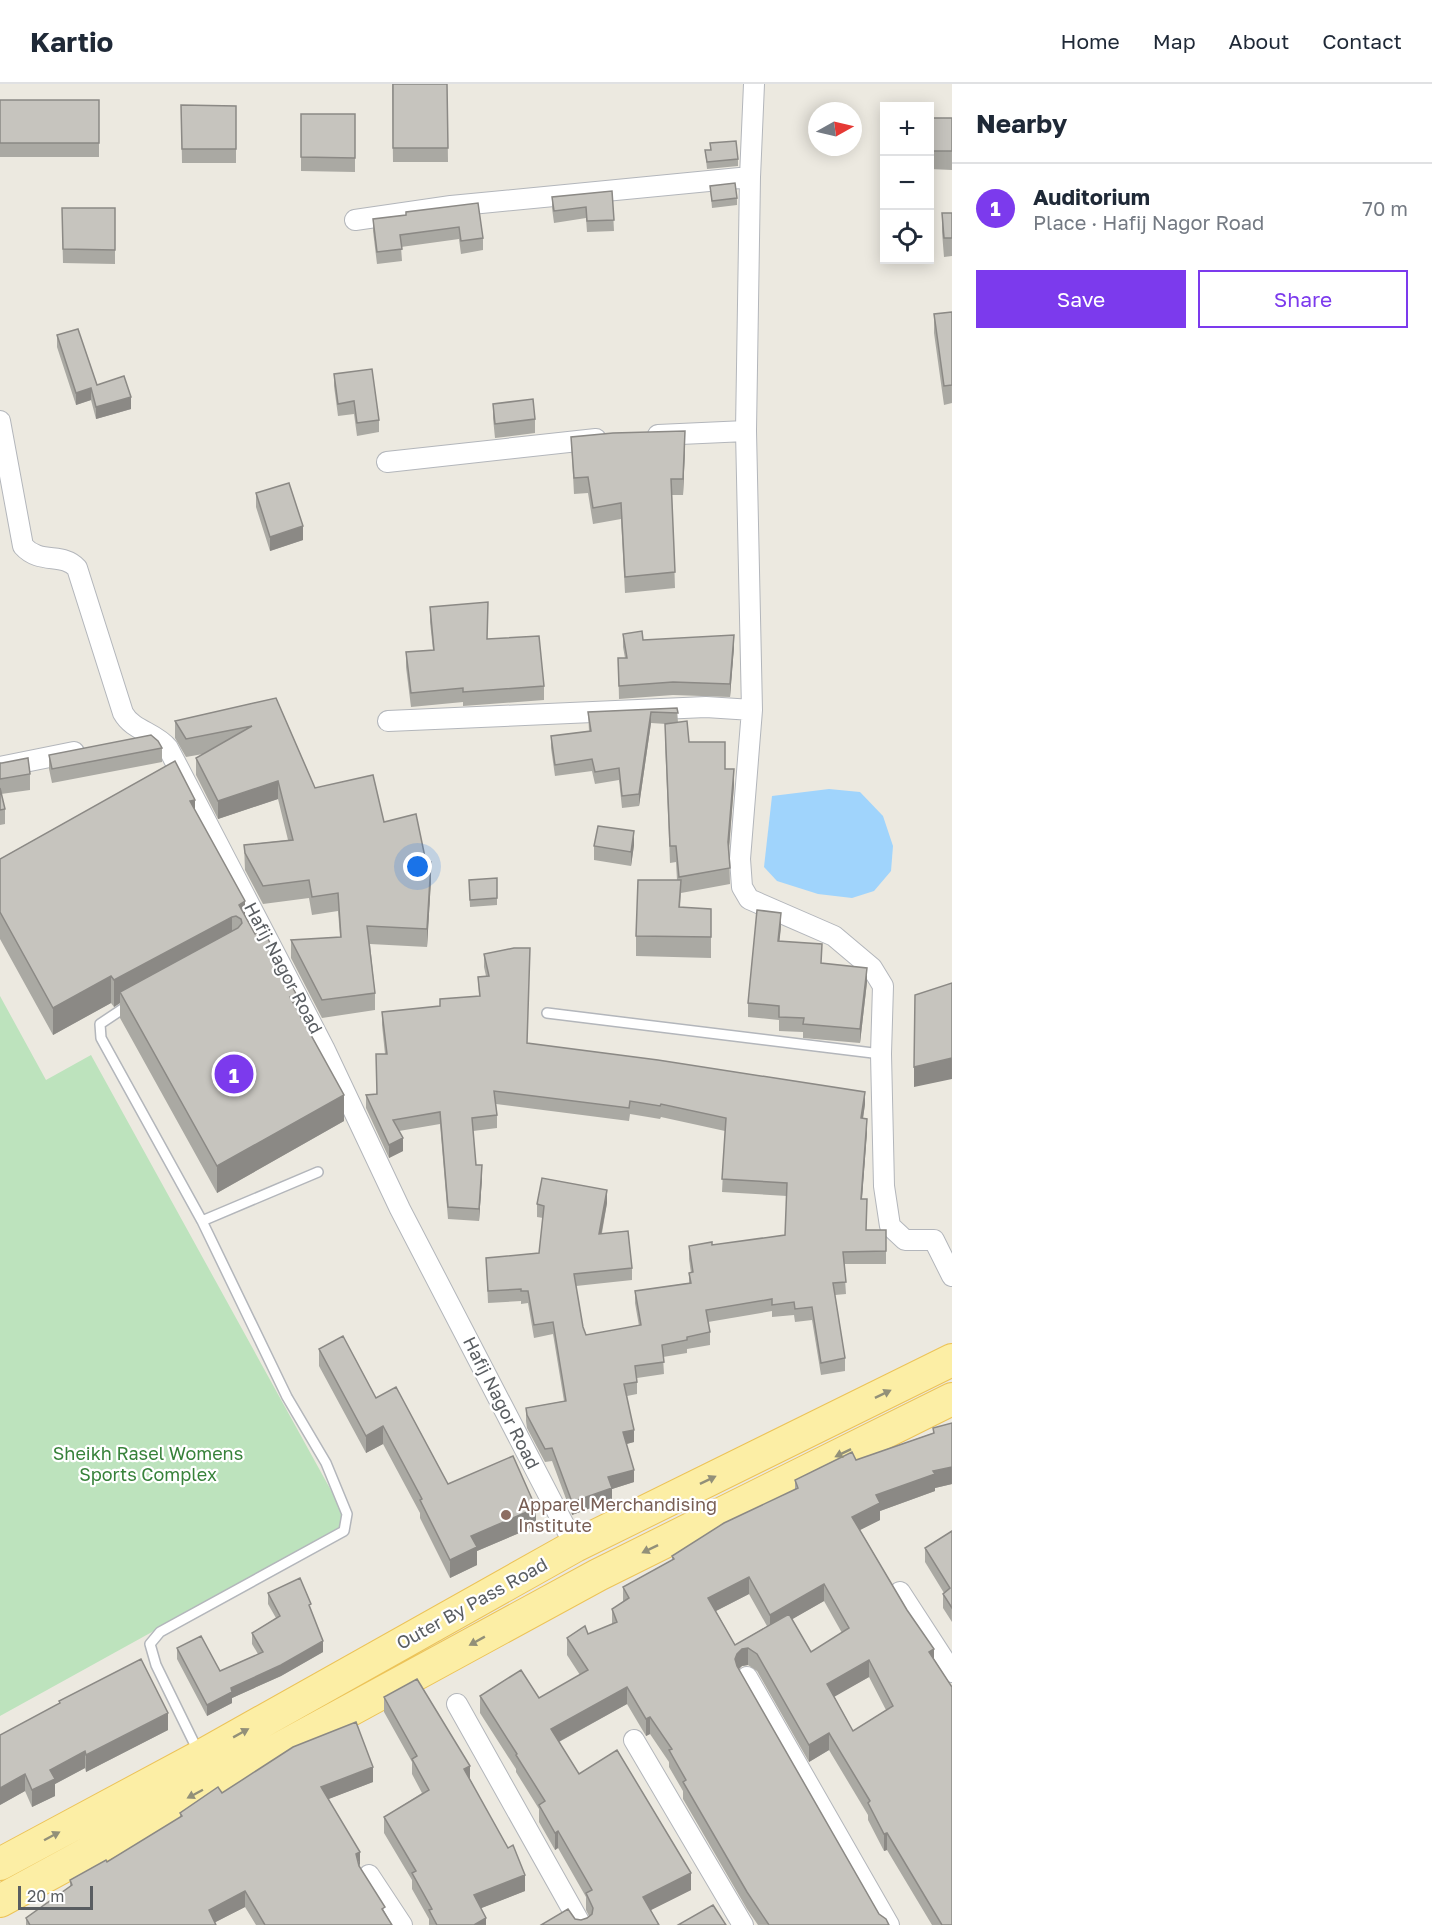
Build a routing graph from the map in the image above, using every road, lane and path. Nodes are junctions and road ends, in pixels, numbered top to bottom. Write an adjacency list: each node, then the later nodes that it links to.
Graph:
1 (754, 84): 2 (street)
2 (750, 177): 3 (street); 5 (street)
3 (355, 220)
4 (0, 421): 11 (street, Hafij Nagor Road)
5 (746, 431): 6 (street); 9 (street)
6 (634, 436)
7 (612, 437): 8 (street)
8 (387, 462)
9 (752, 710): 10 (street); 17 (street)
10 (388, 721)
11 (154, 736): 12 (street); 23 (street, Hafij Nagor Road)
12 (121, 743)
13 (88, 749): 14 (street)
14 (0, 767)
15 (135, 1001): 19 (lane)
16 (547, 1013): 17 (lane)
17 (881, 1054): 20 (street)
18 (318, 1172): 19 (lane)
19 (202, 1221): 29 (lane)
20 (952, 1276)
21 (952, 1360): 23 (main road, Outer By Pass Road, one-way to 21)
22 (952, 1399): 32 (main road, Outer By Pass Road, one-way to 32)
23 (575, 1546): 29 (main road, Outer By Pass Road, one-way to 23)
24 (900, 1592): 25 (street)
25 (952, 1672)
26 (747, 1677): 36 (street)
27 (457, 1704): 34 (street)
28 (634, 1740): 35 (street)
29 (201, 1756): 30 (main road, Outer By Pass Road, one-way to 29)
30 (0, 1864)
31 (369, 1875): 33 (street)
32 (0, 1901)
33 (402, 1925)
34 (581, 1925)
35 (743, 1925)
36 (889, 1925)

